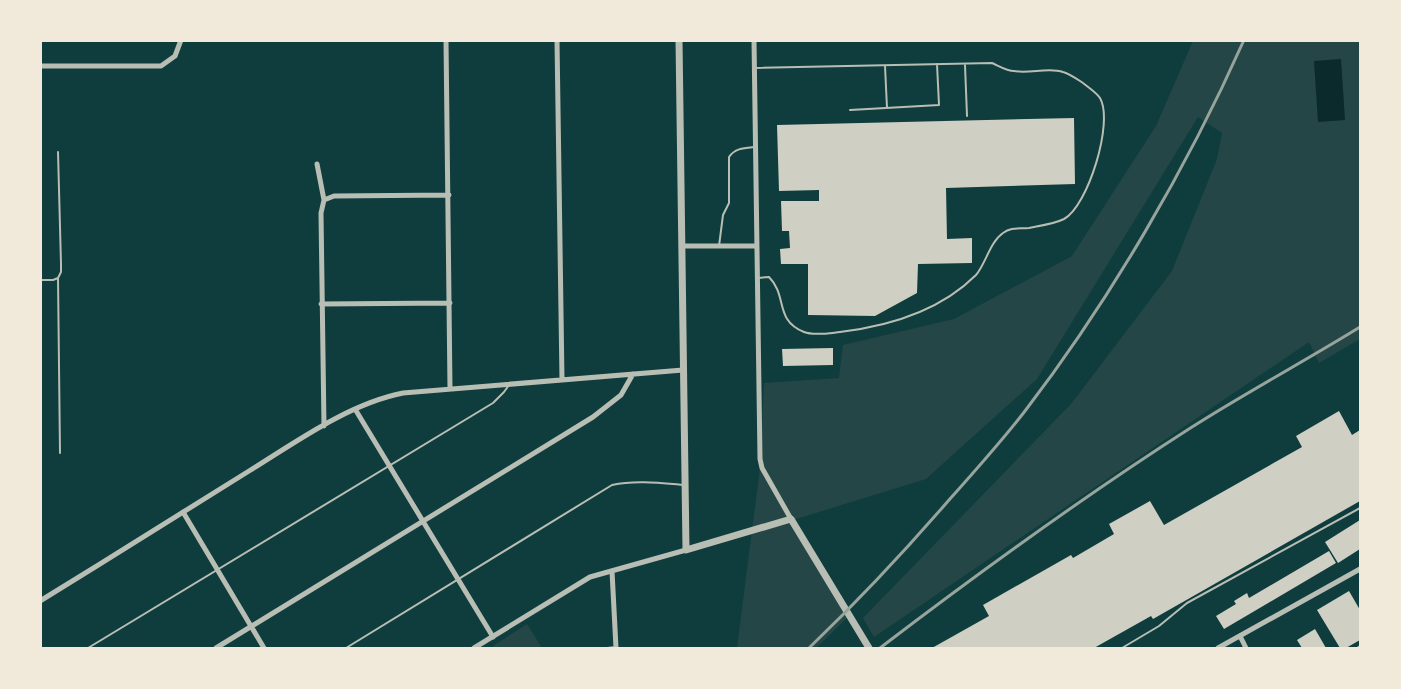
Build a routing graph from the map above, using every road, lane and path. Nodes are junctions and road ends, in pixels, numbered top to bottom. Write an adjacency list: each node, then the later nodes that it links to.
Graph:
1 (182, 40): 9 (street)
2 (446, 40): 17 (street)
3 (557, 40): 29 (street)
4 (679, 40): 19 (street)
5 (754, 40): 10 (street)
6 (937, 64): 7 (lane); 8 (lane); 11 (lane)
7 (965, 64): 13 (lane); 23 (lane)
8 (885, 65): 10 (lane); 11 (lane)
9 (40, 66)
10 (755, 68): 14 (street)
11 (887, 108): 12 (lane)
12 (850, 110)
13 (967, 116)
14 (756, 147): 20 (lane); 21 (street)
15 (58, 152): 22 (lane)
16 (317, 164): 18 (street)
17 (449, 195): 18 (street); 25 (street)
18 (324, 200): 26 (street)
19 (682, 246): 20 (street); 27 (street)
20 (718, 246): 21 (street)
21 (757, 246): 23 (street)
22 (58, 278): 24 (lane); 34 (lane)
23 (757, 278): 39 (street)
24 (40, 280)
25 (450, 303): 26 (street); 31 (street)
26 (321, 304): 33 (street)
27 (683, 370): 28 (street); 36 (street)
28 (633, 374): 29 (street); 40 (street)
29 (562, 380): 30 (street)
30 (510, 383): 31 (street); 35 (lane)
31 (450, 389): 32 (street)
32 (355, 409): 33 (street); 35 (street)
33 (324, 426): 38 (street)
34 (60, 453)
35 (389, 466): 40 (street); 42 (lane)
36 (686, 485): 41 (street); 45 (lane)
37 (1360, 508): 59 (lane)
38 (183, 512): 42 (street); 46 (street)
39 (791, 519): 41 (street); 58 (street)
40 (423, 521): 45 (street); 47 (street)
41 (686, 550): 44 (street)
42 (217, 569): 47 (street); 51 (lane)
43 (1360, 569): 48 (street)
44 (612, 571): 49 (street); 57 (street)
45 (457, 579): 49 (street); 54 (lane)
46 (40, 602)
47 (251, 627): 52 (street); 53 (street)
48 (1240, 636): 60 (street); 61 (street)
49 (493, 637): 55 (street)
50 (1360, 646): 62 (lane)
51 (88, 648)
52 (216, 648)
53 (264, 648)
54 (346, 648)
55 (474, 648)
56 (607, 648): 57 (lane)
57 (616, 648)
58 (869, 648)
59 (1122, 648)
60 (1218, 648)
61 (1246, 648)
62 (1357, 648)

